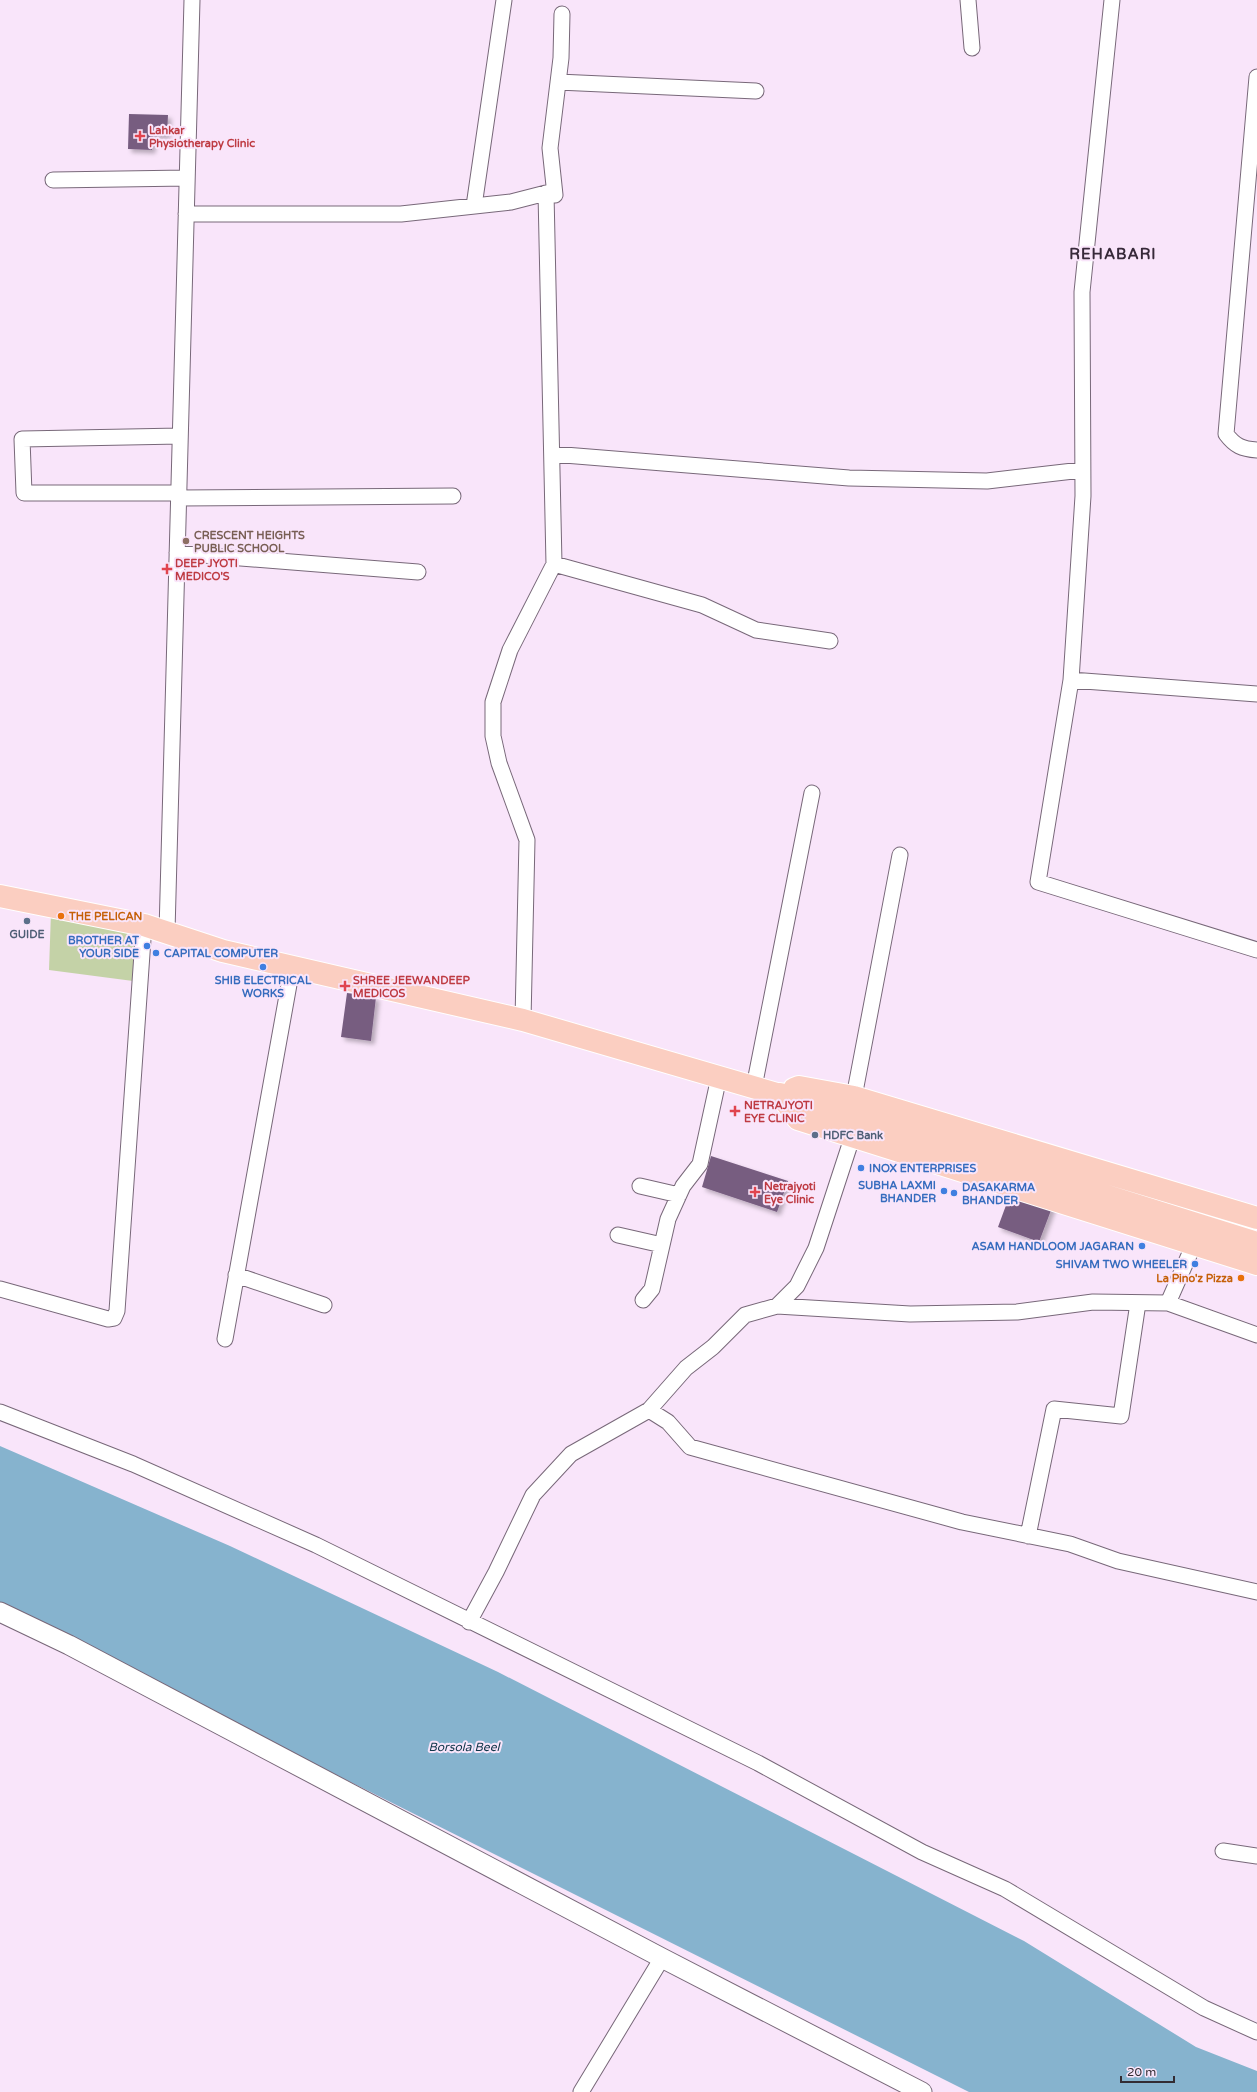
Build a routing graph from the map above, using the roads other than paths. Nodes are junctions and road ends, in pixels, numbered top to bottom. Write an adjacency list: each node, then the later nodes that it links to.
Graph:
1 (192, 0): 10 (street)
2 (504, 0): 13 (street)
3 (968, 0): 6 (street)
4 (1112, 0): 18 (street)
5 (562, 14): 8 (street)
6 (972, 48)
7 (1257, 77): 16 (street)
8 (558, 82): 9 (street); 12 (street)
9 (756, 91)
10 (187, 178): 11 (street); 14 (street)
11 (53, 180)
12 (546, 193): 13 (street); 17 (street)
13 (474, 206): 14 (street)
14 (186, 214): 15 (street)
15 (180, 436): 19 (street); 19 (street)
16 (1257, 450)
17 (552, 454): 18 (street); 22 (street)
18 (1082, 470): 25 (street)
19 (179, 495): 20 (street); 21 (street)
20 (454, 496)
21 (177, 553): 23 (street); 31 (street)
22 (554, 564): 24 (street); 34 (street)
23 (418, 572)
24 (830, 641)
25 (1071, 680): 26 (street); 32 (street)
26 (1257, 694)
27 (812, 793): 36 (street)
28 (900, 855): 38 (street)
29 (0, 896): 30 (main road)
30 (144, 925): 31 (main road); 49 (street)
31 (168, 932): 33 (main road)
32 (1257, 950)
33 (292, 968): 34 (main road); 48 (street)
34 (523, 1020): 35 (main road)
35 (719, 1078): 36 (main road); 41 (street)
36 (754, 1087): 37 (main road)
37 (780, 1094): 38 (main road); 39 (main road); 44 (main road)
38 (854, 1097): 42 (main road)
39 (852, 1135): 45 (main road); 54 (street)
40 (640, 1186): 41 (street)
41 (679, 1195): 46 (street)
42 (1257, 1218)
43 (618, 1234): 46 (street)
44 (1257, 1243)
45 (1194, 1244): 47 (main road); 52 (street)
46 (662, 1245): 50 (street)
47 (1257, 1264)
48 (236, 1275): 53 (street); 56 (street)
49 (0, 1289)
50 (643, 1300)
51 (1138, 1303): 52 (street); 54 (street); 59 (street)
52 (1168, 1303): 55 (street)
53 (324, 1305)
54 (777, 1306): 57 (street)
55 (1257, 1335)
56 (225, 1339)
57 (649, 1410): 59 (street); 62 (street)
58 (0, 1412): 62 (street)
59 (1028, 1536): 60 (street)
60 (1257, 1592)
61 (0, 1612): 65 (street)
62 (469, 1622): 66 (street)
63 (1223, 1851): 64 (street)
64 (1257, 1856)
65 (662, 1958): 67 (street); 68 (street)
66 (1257, 2032)
67 (581, 2092)
68 (922, 2092)

